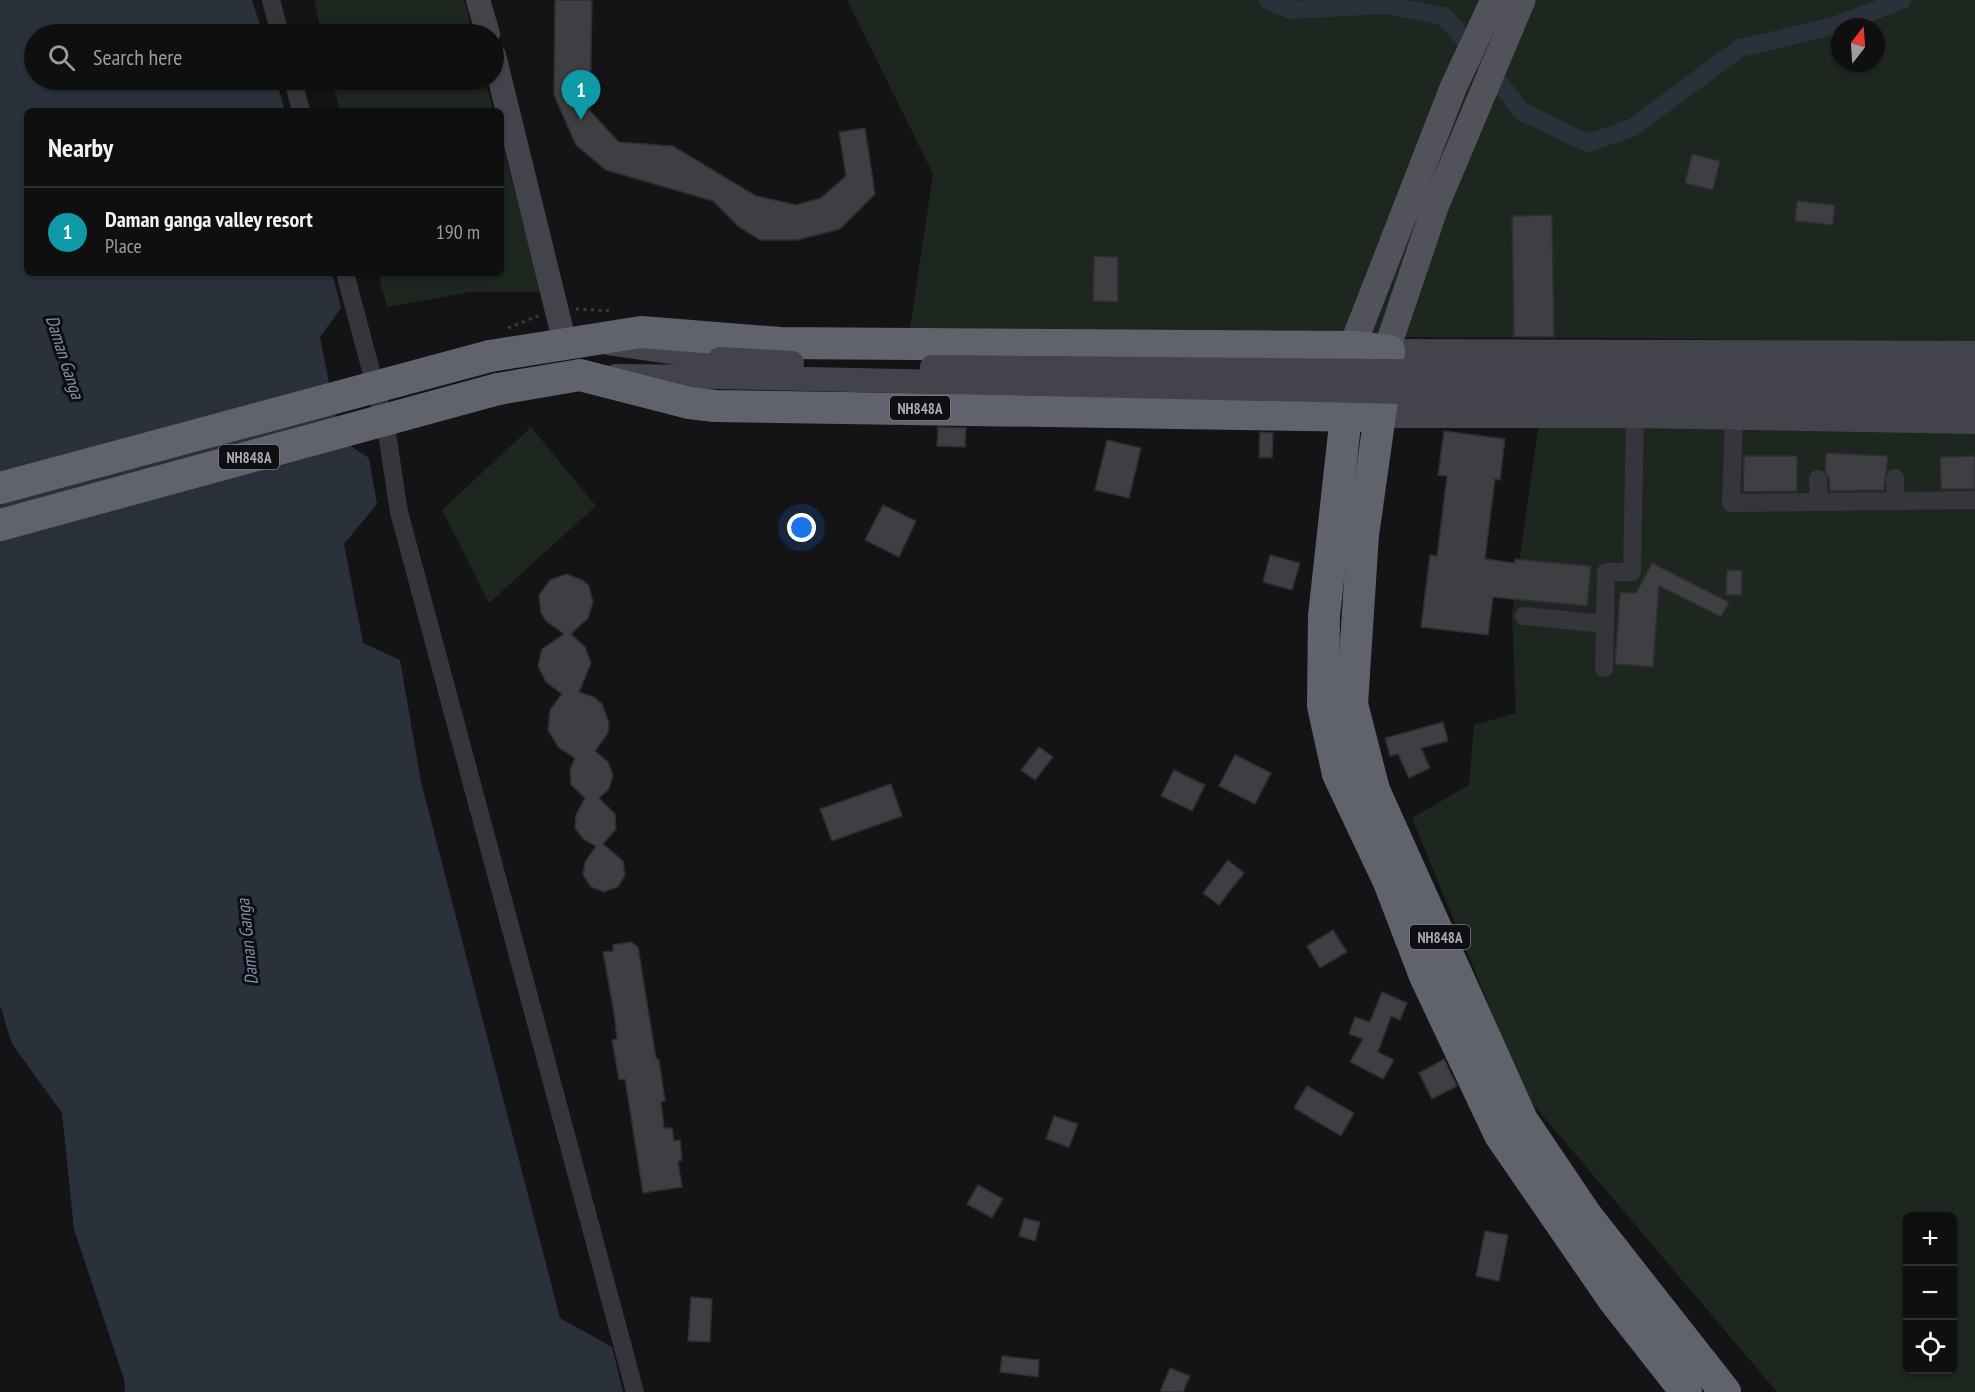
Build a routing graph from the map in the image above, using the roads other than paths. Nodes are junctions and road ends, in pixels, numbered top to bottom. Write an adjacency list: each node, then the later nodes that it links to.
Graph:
1 (271, 0): 5 (street)
2 (478, 0): 6 (main road)
3 (1522, 0): 13 (main road)
4 (1490, 8): 12 (main road)
5 (277, 24)
6 (485, 24)
7 (504, 88): 11 (main road)
8 (296, 90): 9 (street)
9 (300, 108)
10 (346, 276): 34 (street)
11 (580, 343): 12 (highway); 15 (main road); 26 (highway, NH848A, bridge)
12 (1355, 348): 13 (highway); 19 (highway)
13 (1389, 351): 14 (main road); 20 (highway)
14 (1975, 353)
15 (719, 368): 16 (main road); 17 (main road, bridge); 18 (main road, bridge)
16 (580, 375): 19 (highway, NH848A); 30 (highway, NH848A, bridge)
17 (1975, 376)
18 (1975, 399)
19 (1347, 416): 20 (highway, NH848A); 35 (highway, NH848A)
20 (1381, 416): 21 (main road); 36 (highway, NH848A)
21 (1635, 416): 22 (main road); 32 (street)
22 (1734, 417): 23 (main road); 29 (street)
23 (1975, 422)
24 (1895, 478): 28 (street)
25 (1818, 479): 29 (street)
26 (0, 488)
27 (1975, 500): 28 (street)
28 (1896, 501): 29 (street)
29 (1819, 502)
30 (0, 525)
31 (1524, 616): 32 (street)
32 (1605, 624): 33 (street)
33 (1604, 668)
34 (635, 1392)
35 (1686, 1392)
36 (1725, 1392)

